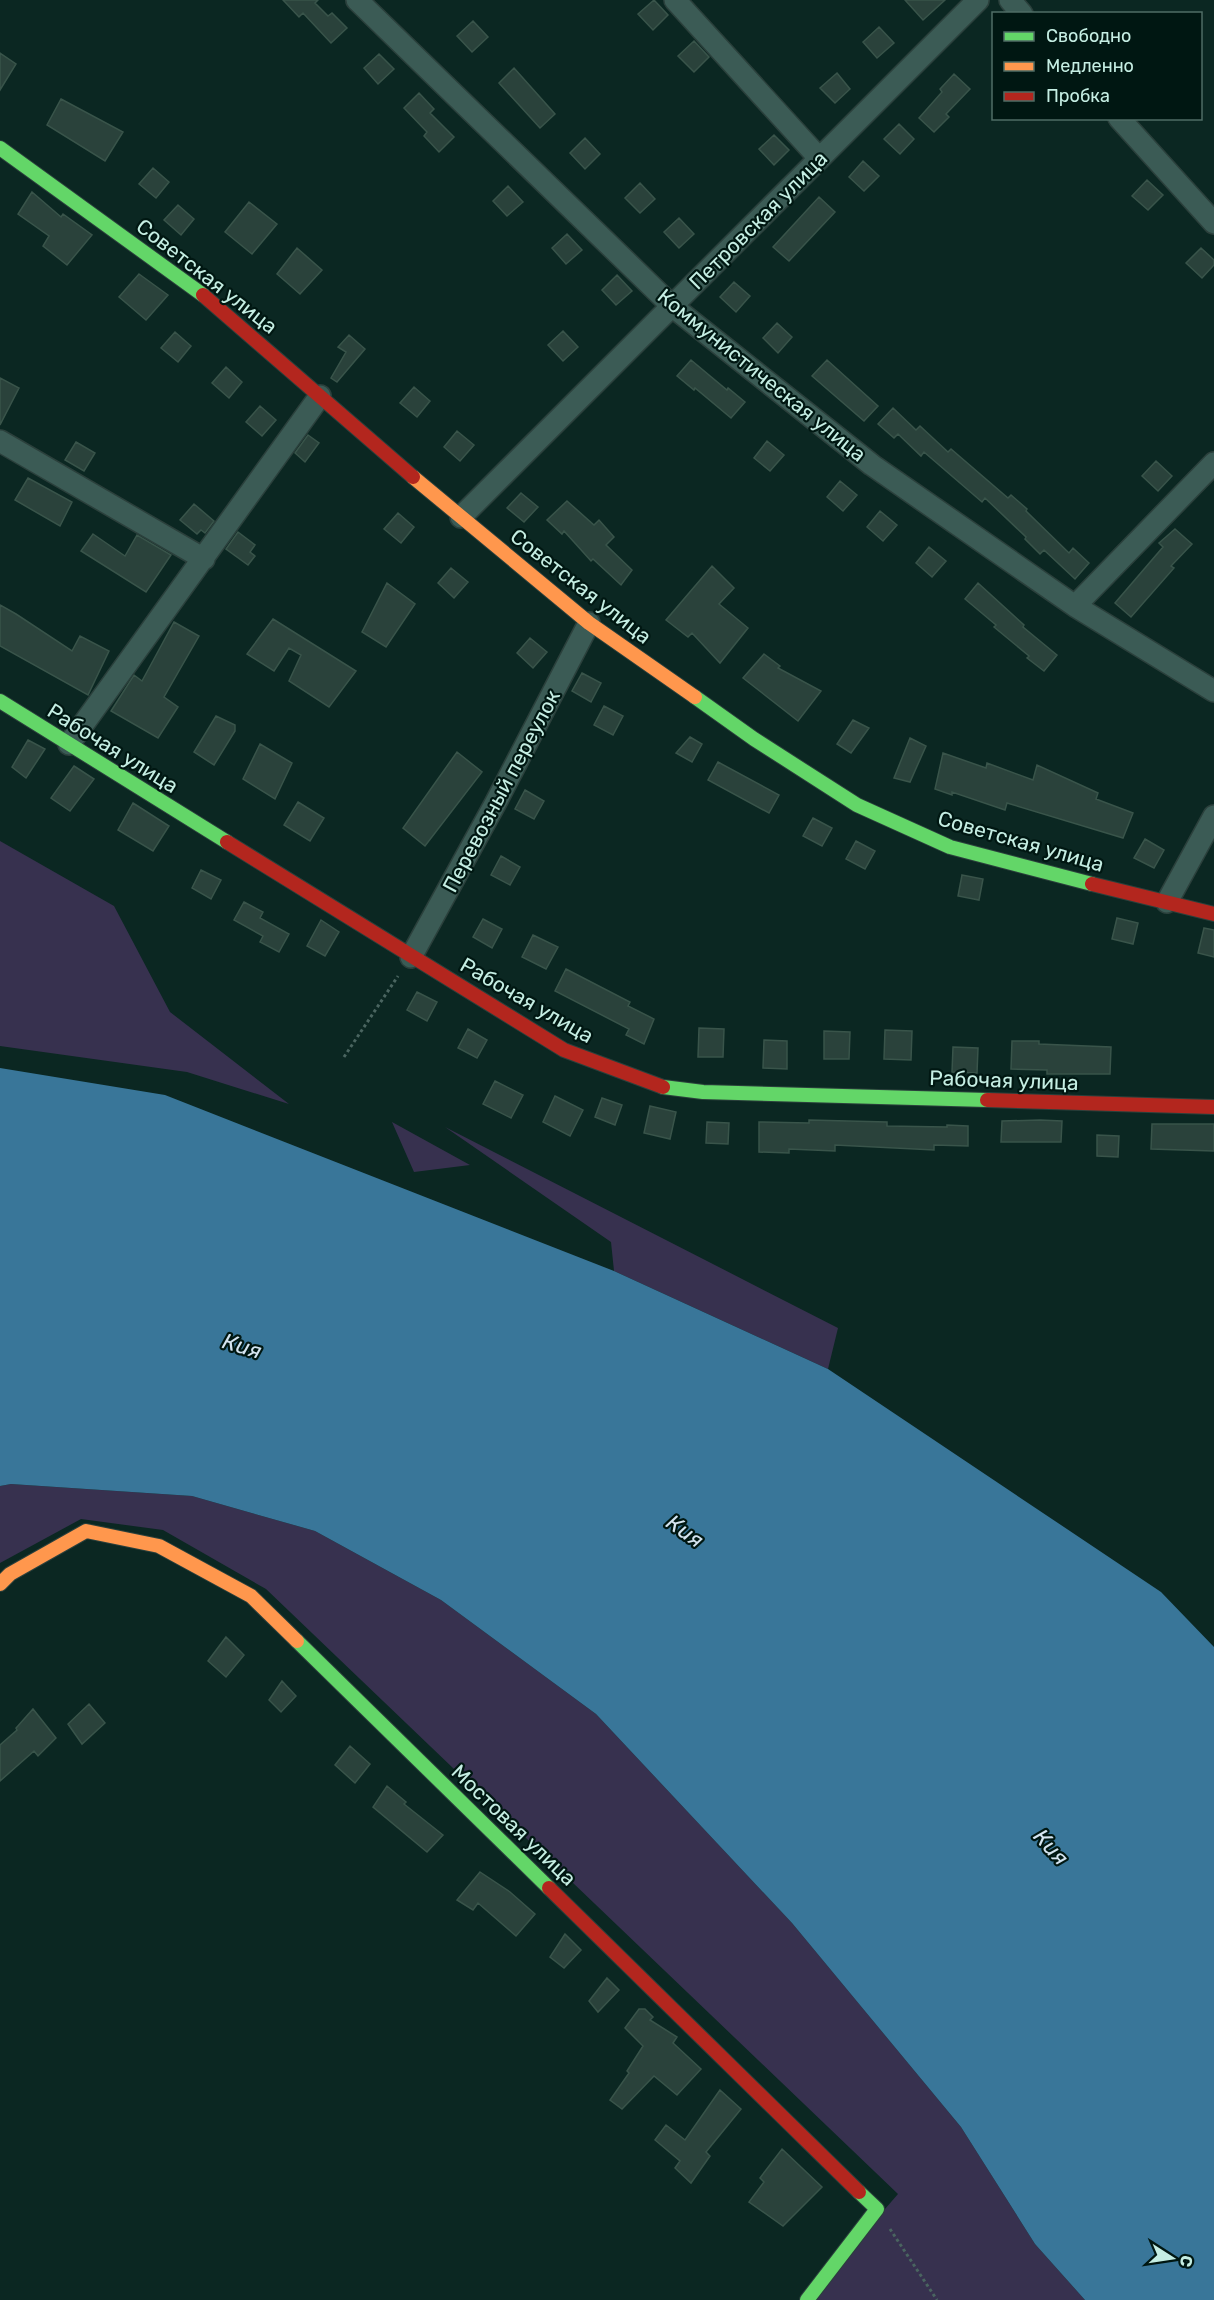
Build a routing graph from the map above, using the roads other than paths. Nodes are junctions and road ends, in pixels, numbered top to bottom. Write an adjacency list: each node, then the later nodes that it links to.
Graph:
1 (357, 0): 10 (street, Коммунистическая улица)
2 (675, 0): 8 (street)
3 (978, 0): 8 (street, Петровская улица)
4 (1010, 0): 5 (street)
5 (1020, 12)
6 (1121, 120): 9 (street)
7 (0, 148): 11 (street, Советская улица)
8 (819, 158): 10 (street, Петровская улица)
9 (1214, 223)
10 (672, 306): 14 (street, Петровская улица); 16 (street, Коммунистическая улица)
11 (320, 396): 14 (street, Советская улица); 15 (street)
12 (0, 441): 15 (street)
13 (1214, 463): 16 (street)
14 (461, 517): 17 (street, Советская улица)
15 (204, 559): 20 (street)
16 (1075, 606): 18 (street, Коммунистическая улица)
17 (589, 623): 22 (street, Советская улица); 24 (street, Перевозный переулок)
18 (1214, 691)
19 (0, 701): 20 (street, Рабочая улица)
20 (69, 744): 24 (street, Рабочая улица)
21 (1214, 816): 22 (street)
22 (1167, 902): 23 (street, Советская улица)
23 (1214, 914)
24 (411, 957): 25 (street, Рабочая улица)
25 (1214, 1107)
26 (0, 1584): 27 (street, Мостовая улица)
27 (807, 2300)

